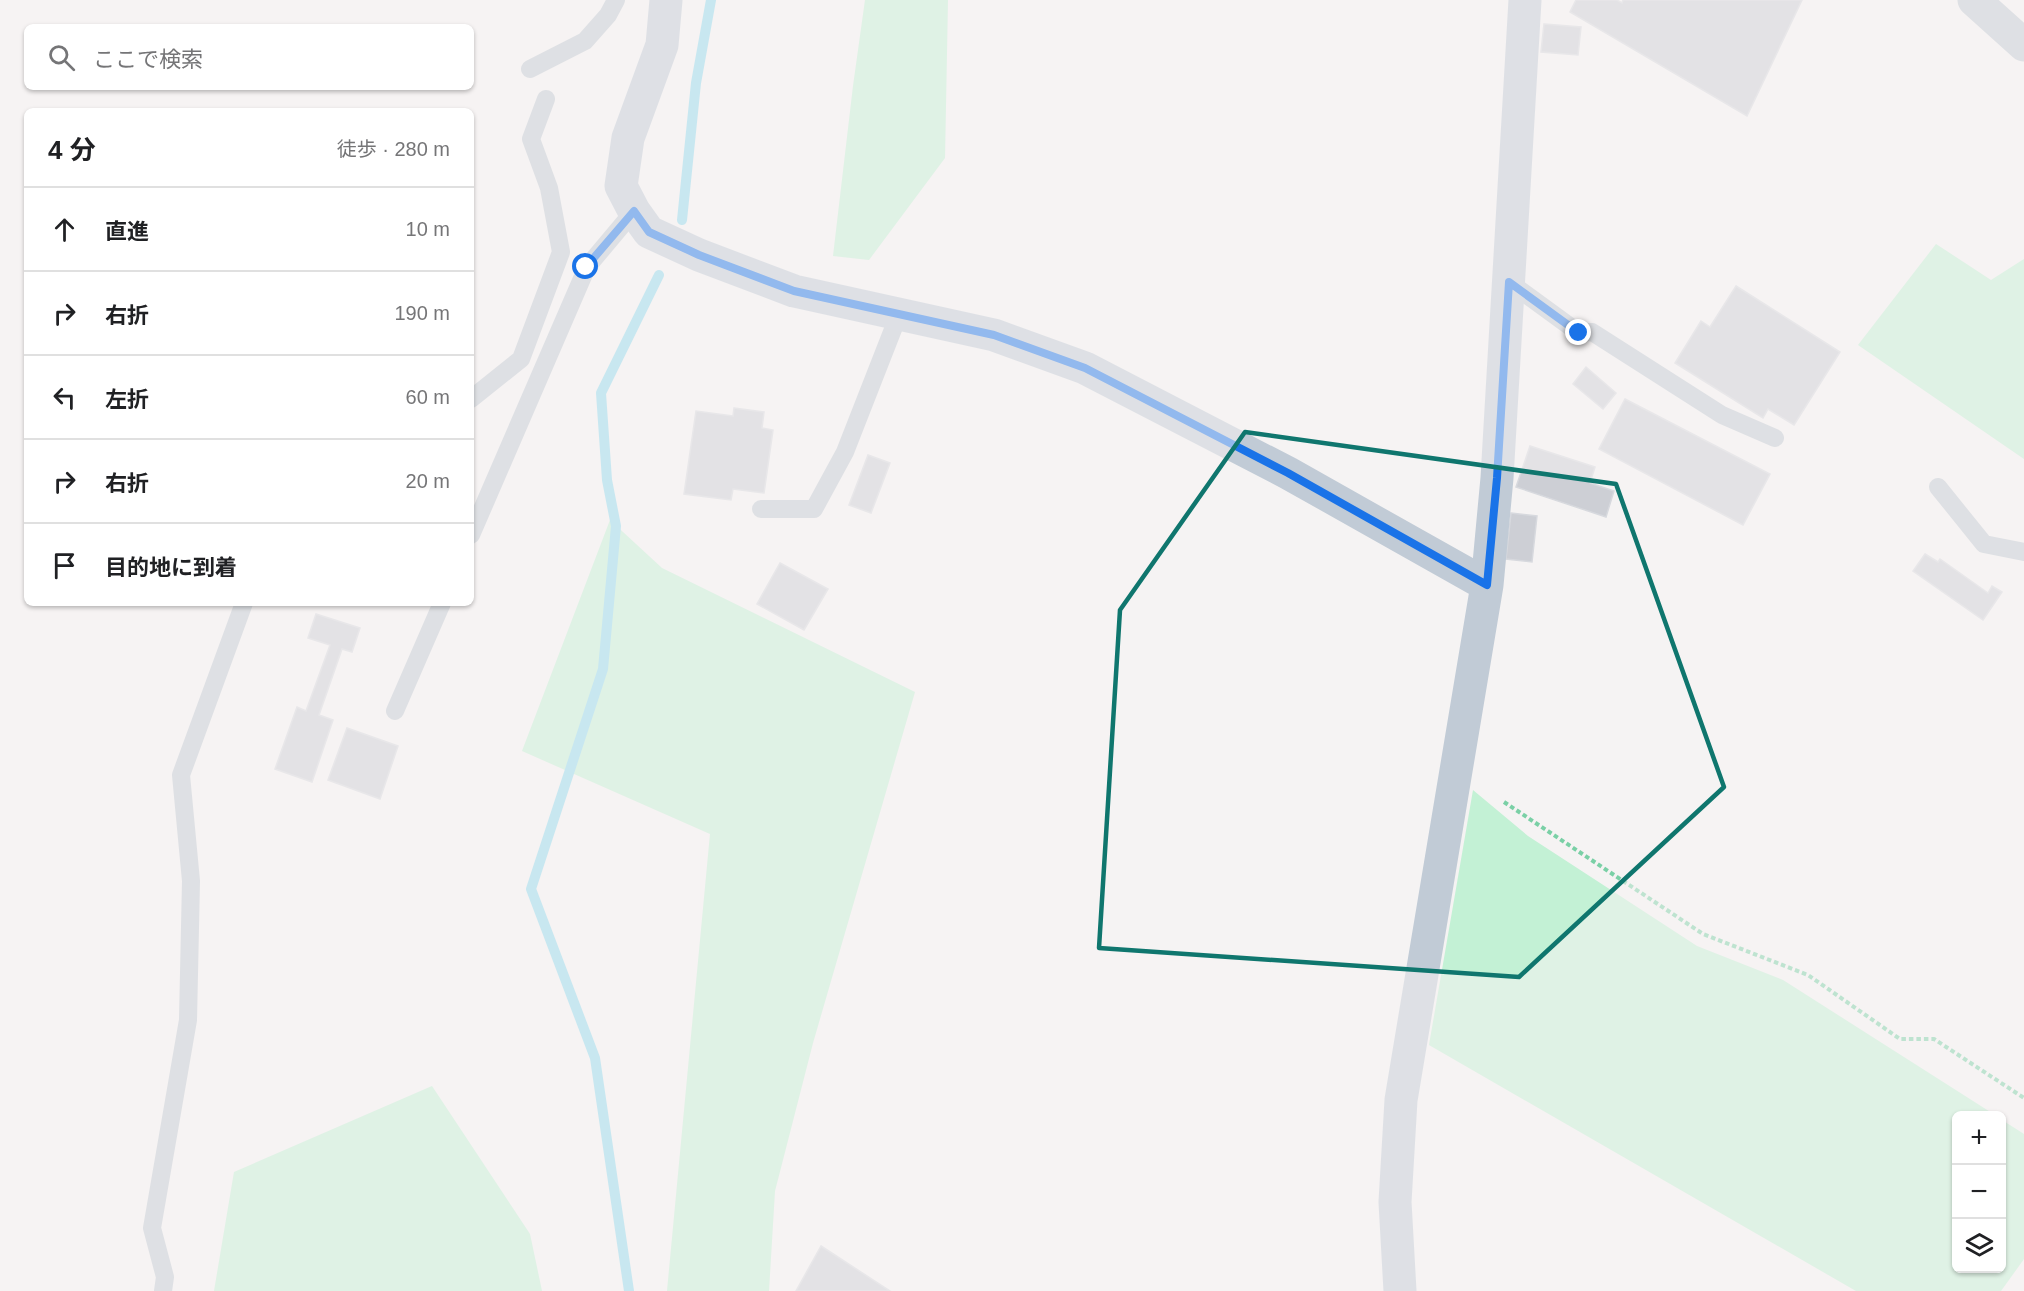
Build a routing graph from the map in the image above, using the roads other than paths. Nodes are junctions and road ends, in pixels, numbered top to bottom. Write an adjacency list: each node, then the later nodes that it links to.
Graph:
1 (615, 0): 6 (lane)
2 (666, 0): 8 (street)
3 (1525, 0): 9 (street)
4 (1974, 0): 5 (street)
5 (2024, 45)
6 (530, 69)
7 (546, 99): 11 (lane)
8 (634, 211): 10 (street); 15 (lane)
9 (1509, 282): 12 (lane); 17 (street)
10 (899, 314): 14 (lane); 17 (street)
11 (474, 397)
12 (1775, 438)
13 (1938, 487): 16 (lane)
14 (761, 509)
15 (474, 528)
16 (2024, 552)
17 (1487, 585): 22 (street)
18 (242, 606): 21 (lane)
19 (441, 606): 20 (lane)
20 (395, 711)
21 (163, 1291)
22 (1400, 1291)

